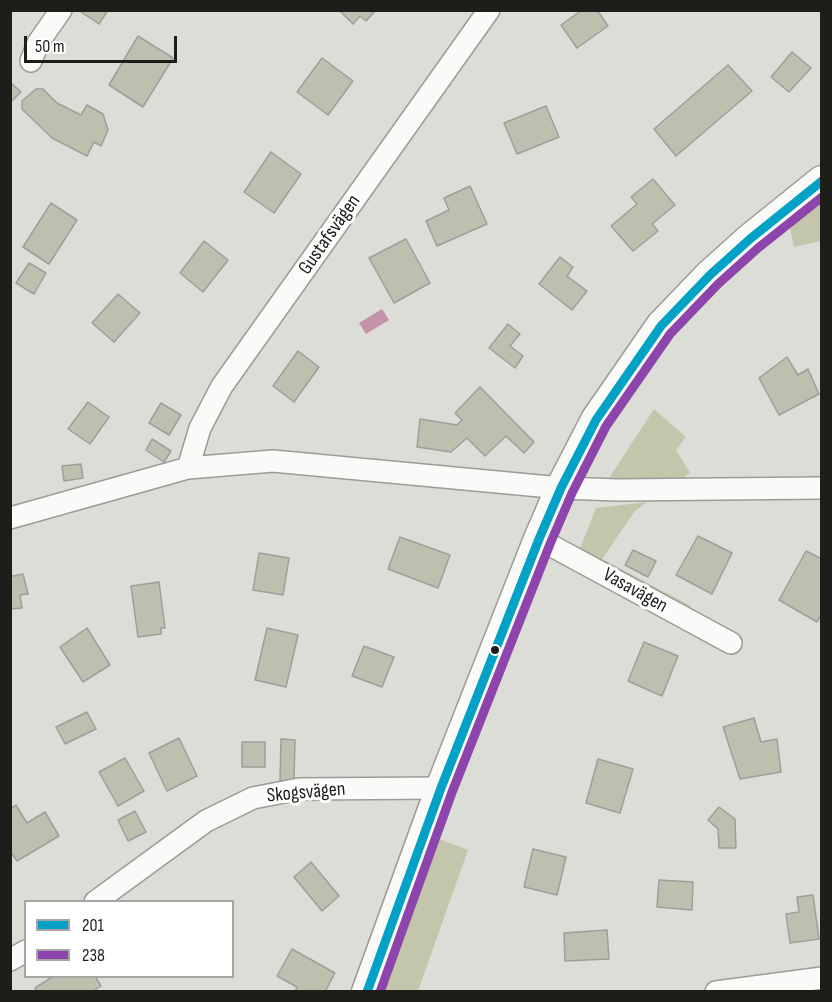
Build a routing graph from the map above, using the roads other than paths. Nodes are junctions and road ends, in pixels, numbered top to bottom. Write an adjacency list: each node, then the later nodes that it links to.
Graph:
1 (61, 10): 3 (street)
2 (489, 10): 5 (street, Gustafsvägen)
3 (31, 62)
4 (822, 181): 6 (street)
5 (188, 468): 6 (street); 8 (street)
6 (561, 488): 7 (street); 9 (street)
7 (822, 488)
8 (10, 518)
9 (539, 539): 10 (street, Vasavägen); 11 (street)
10 (731, 643)
11 (441, 788): 12 (street, Skogsvägen); 16 (street)
12 (98, 900)
13 (24, 952): 14 (street)
14 (10, 960)
15 (822, 978): 17 (street)
16 (367, 992)
17 (716, 992)

